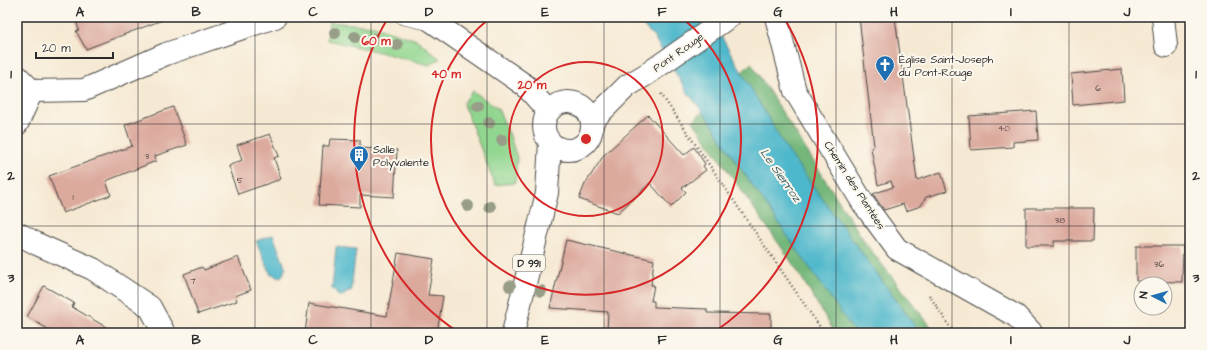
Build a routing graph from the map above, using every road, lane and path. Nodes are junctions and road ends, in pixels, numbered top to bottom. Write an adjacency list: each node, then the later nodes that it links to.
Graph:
1 (275, 17): 9 (street)
2 (403, 17): 6 (lane)
3 (729, 17): 8 (street, Pont Rouge)
4 (776, 17): 19 (street, Chemin des Plantées)
5 (1164, 17): 7 (street)
6 (439, 24): 11 (street)
7 (1166, 46)
8 (647, 74): 10 (street, Pont Rouge); 18 (path)
9 (24, 83): 13 (street)
10 (627, 86): 11 (street); 12 (street)
11 (562, 105): 12 (street); 14 (street)
12 (592, 121): 14 (street)
13 (17, 124)
14 (559, 146): 17 (street, D 991)
15 (17, 232): 16 (street)
16 (164, 333)
17 (513, 333)
18 (824, 333)
19 (1032, 333)

